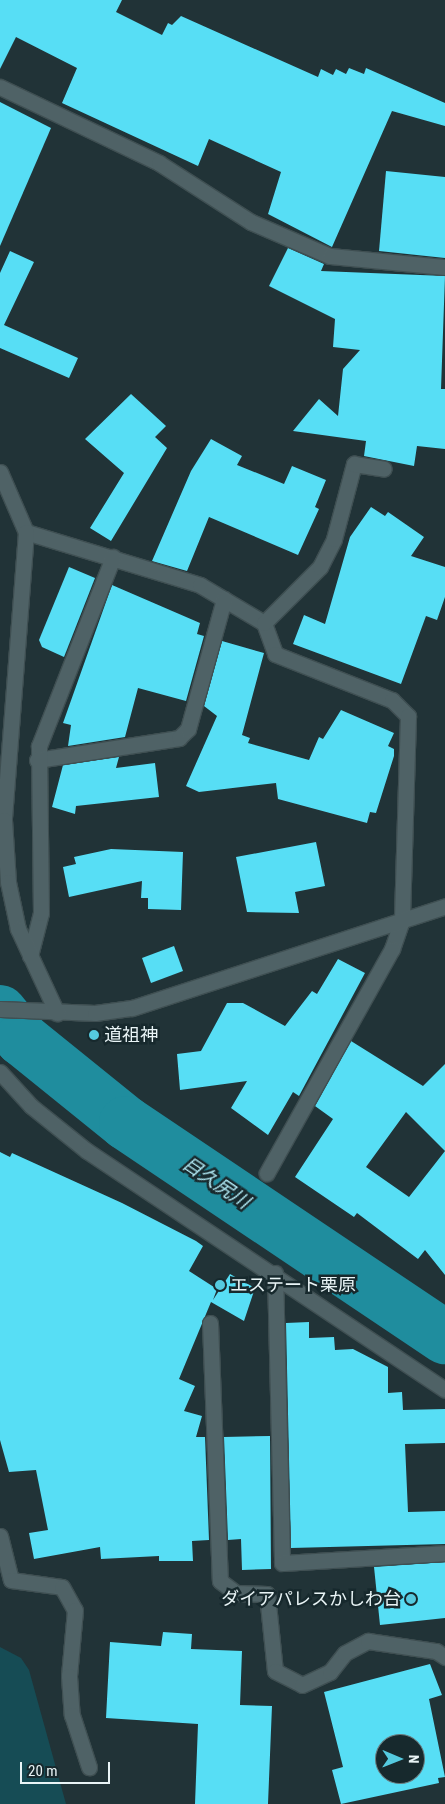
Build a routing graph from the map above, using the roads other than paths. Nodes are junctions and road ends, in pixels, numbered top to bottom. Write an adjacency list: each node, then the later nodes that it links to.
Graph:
1 (0, 87): 2 (street)
2 (445, 267)
3 (384, 469): 8 (street)
4 (0, 472): 5 (street)
5 (26, 532): 6 (street); 12 (street)
6 (113, 557): 7 (street); 9 (street)
7 (224, 599): 8 (street); 9 (street)
8 (264, 623): 11 (street)
9 (37, 760): 12 (street)
10 (445, 906): 11 (street)
11 (402, 920): 14 (street); 16 (street)
12 (30, 956): 14 (street)
13 (0, 1009): 14 (street)
14 (51, 1012)
15 (0, 1072): 17 (street)
16 (267, 1173)
17 (275, 1273): 19 (street); 21 (street)
18 (210, 1323): 22 (street)
19 (445, 1390)
20 (0, 1536): 23 (street)
21 (445, 1553)
22 (445, 1657)
23 (89, 1767)

